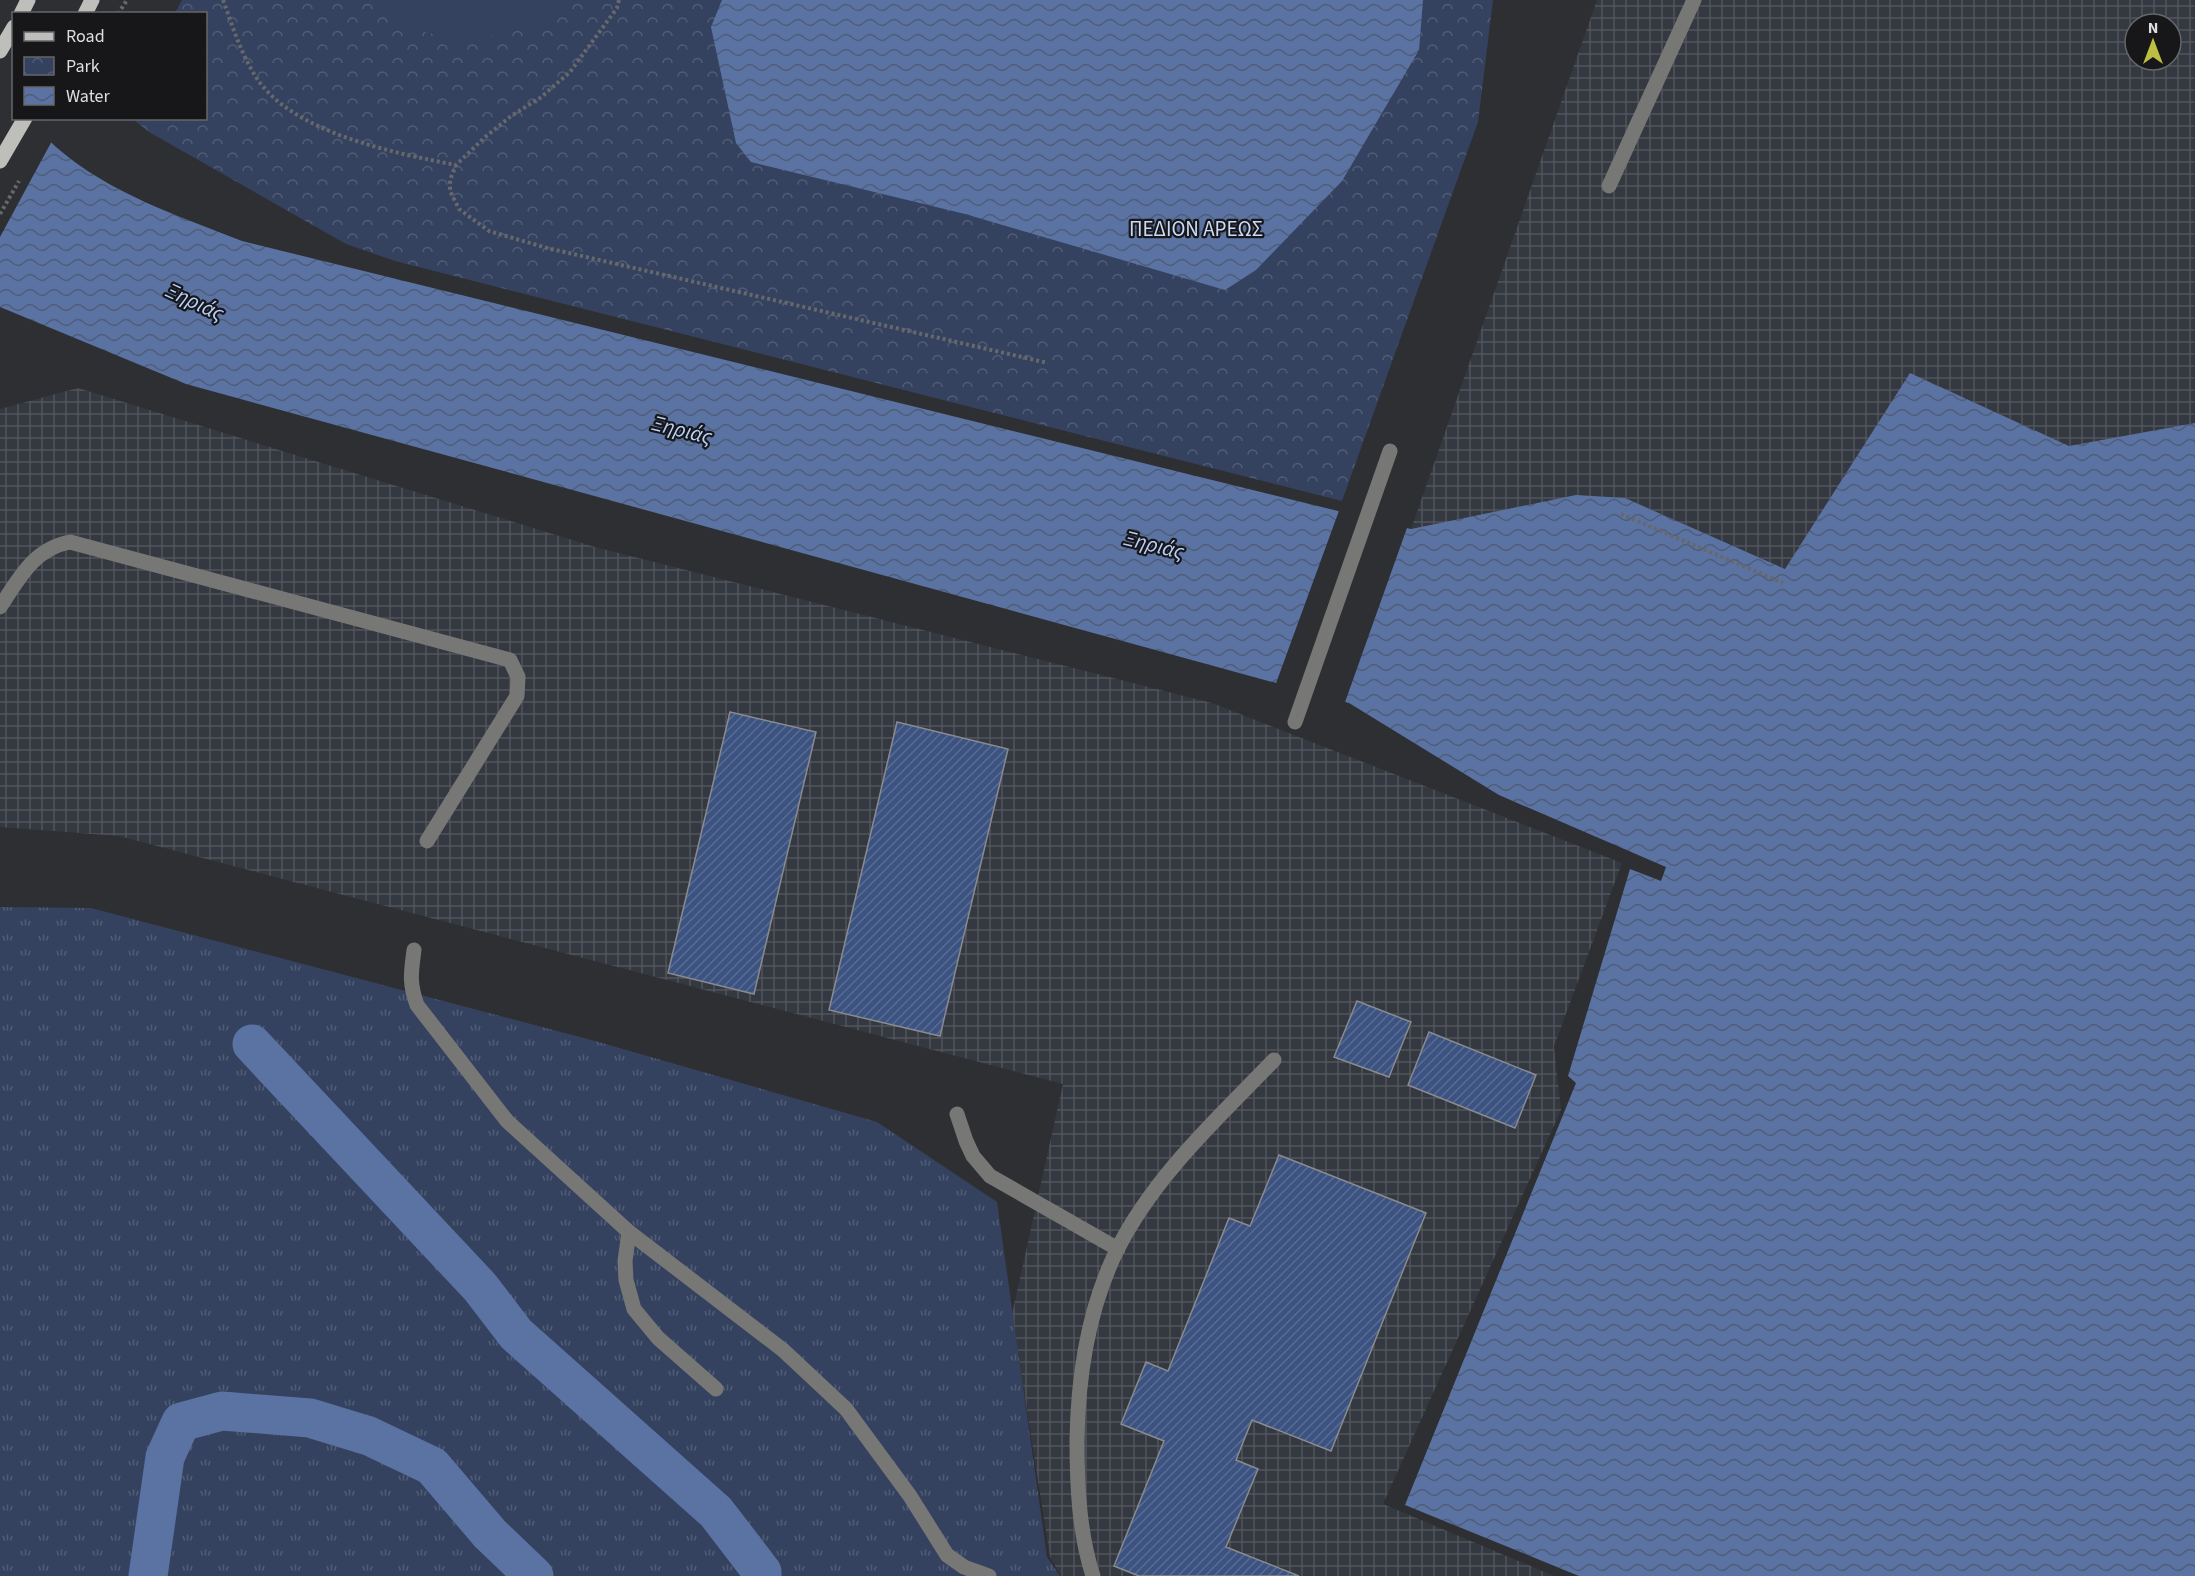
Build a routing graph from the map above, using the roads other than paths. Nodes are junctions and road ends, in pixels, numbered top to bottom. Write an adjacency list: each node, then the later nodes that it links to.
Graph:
1 (1694, 0): 4 (street)
2 (24, 120): 3 (main road)
3 (0, 161)
4 (1609, 186)
5 (1390, 451): 7 (street)
6 (0, 607): 8 (street)
7 (1295, 722)
8 (428, 841)
9 (414, 950): 12 (street)
10 (1274, 1060): 13 (street)
11 (957, 1114): 13 (street)
12 (628, 1232): 14 (street); 15 (street)
13 (1118, 1249): 16 (street)
14 (716, 1389)
15 (988, 1576)
16 (1093, 1576)

